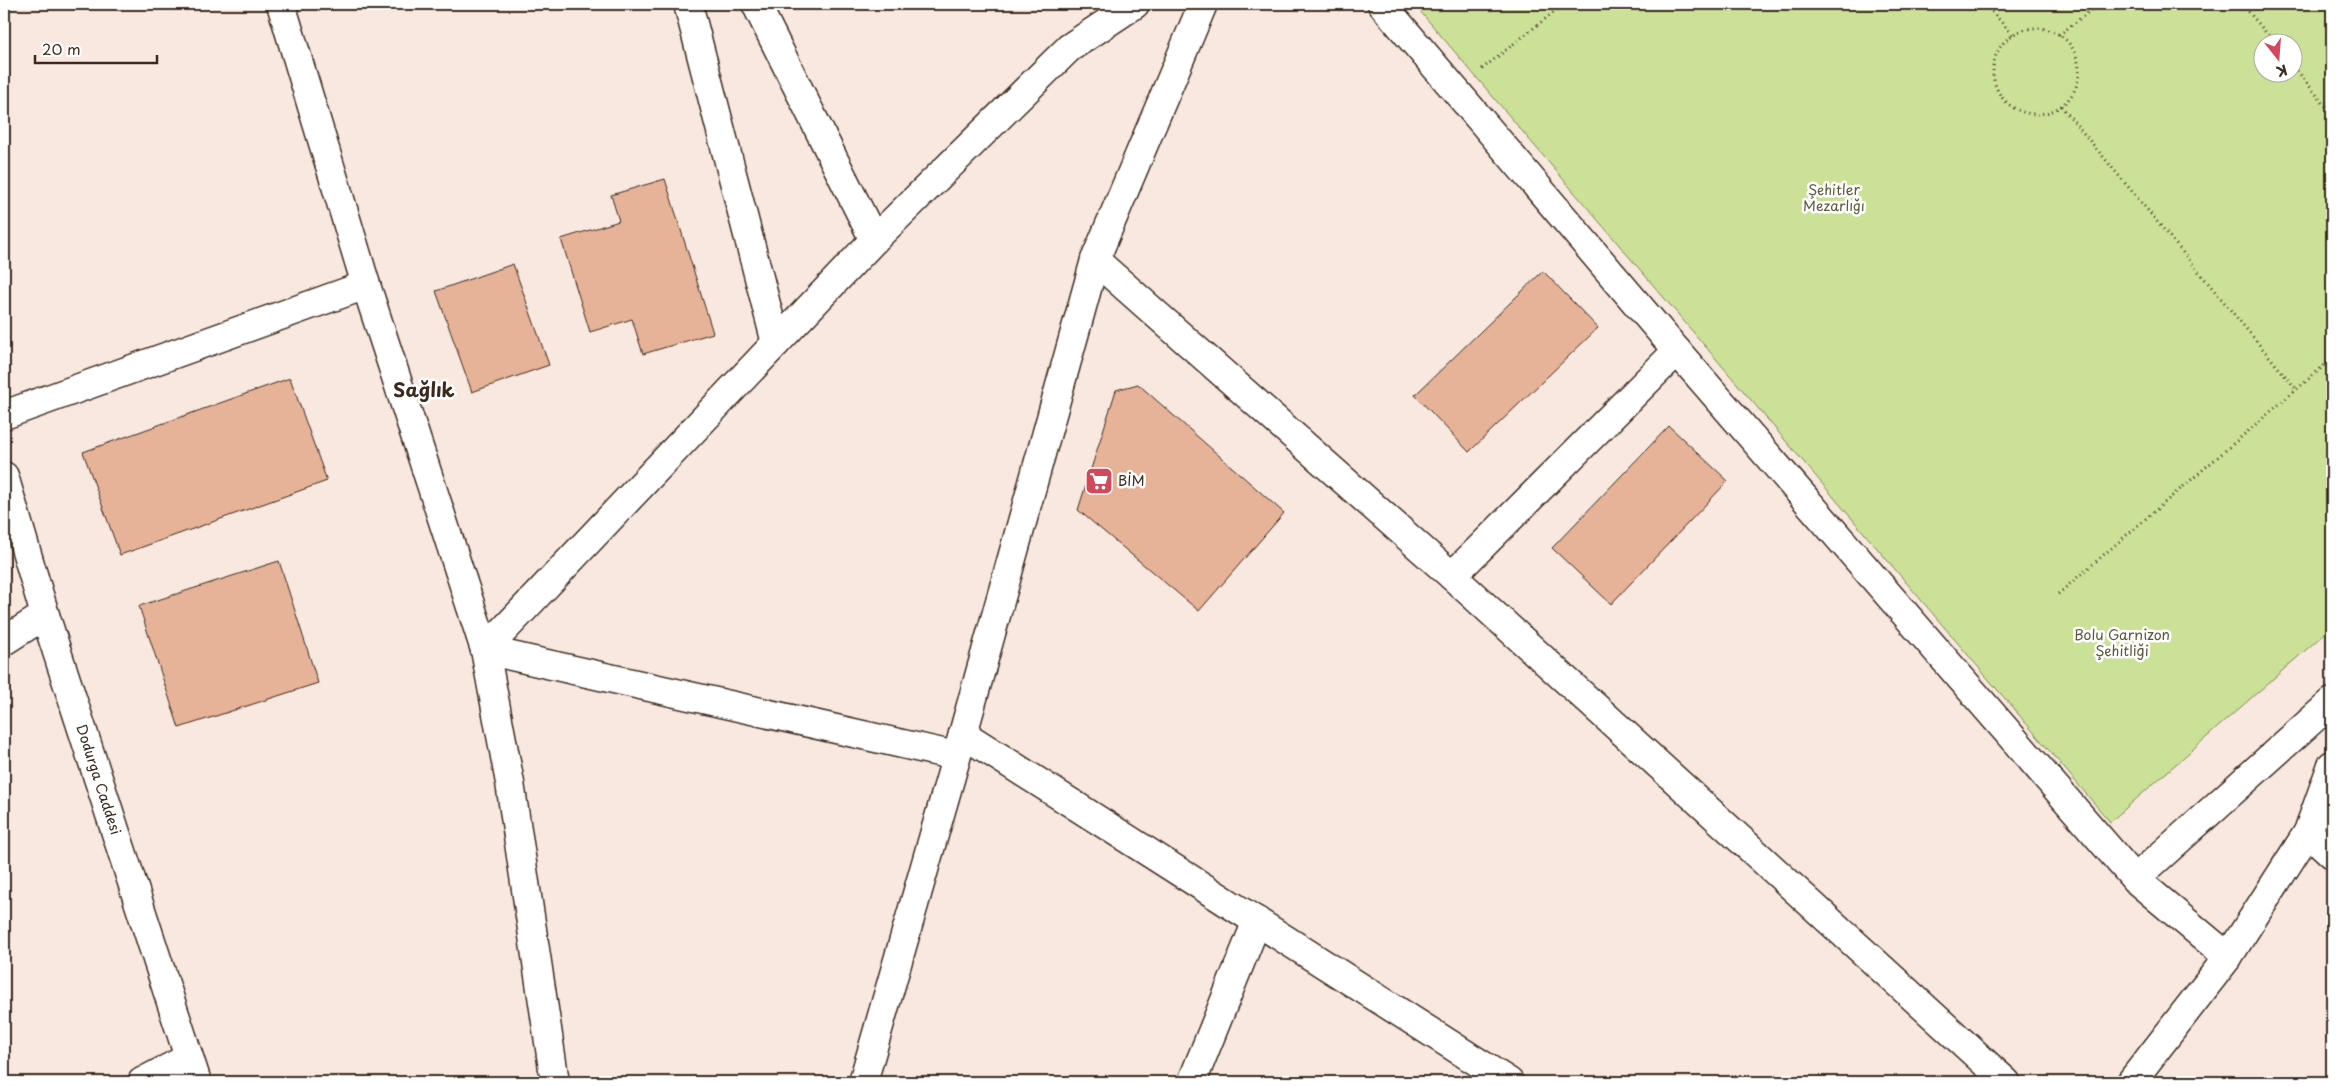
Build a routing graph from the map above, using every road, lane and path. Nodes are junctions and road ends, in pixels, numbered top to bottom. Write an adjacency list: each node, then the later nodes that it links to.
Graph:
1 (281, 4): 20 (street)
2 (688, 4): 21 (street)
3 (756, 4): 18 (street)
4 (1135, 4): 18 (street)
5 (1203, 4): 19 (street)
6 (1382, 4): 15 (street)
7 (1564, 4): 15 (path)
8 (1985, 4): 12 (path)
9 (2099, 4): 13 (path)
10 (2242, 4): 11 (path)
11 (2266, 32)
12 (2013, 34): 13 (path); 16 (path)
13 (2058, 36): 16 (path)
14 (2304, 79): 17 (path)
15 (1455, 90): 22 (street)
16 (2061, 106): 24 (path)
17 (2332, 114)
18 (874, 240): 21 (street)
19 (1095, 260): 27 (street); 33 (street)
20 (366, 285): 25 (street); 31 (street)
21 (776, 343): 31 (street)
22 (1677, 351): 27 (street); 37 (street)
23 (2332, 359): 24 (path)
24 (2297, 390): 28 (path)
25 (4, 415)
26 (4, 476): 29 (street, Dodurga Caddesi)
27 (1452, 576): 46 (street)
28 (2058, 594)
29 (45, 615): 30 (street); 40 (street, Dodurga Caddesi)
30 (4, 641)
31 (485, 650): 33 (street); 42 (street)
32 (2332, 702): 37 (street)
33 (960, 745): 38 (street); 43 (street)
34 (2332, 765): 35 (street)
35 (2308, 832): 36 (street); 39 (street)
36 (2332, 854)
37 (2135, 878): 39 (street)
38 (1257, 921): 44 (street); 45 (street)
39 (2228, 957): 47 (street)
40 (192, 1070): 41 (street)
41 (142, 1082)
42 (555, 1082)
43 (863, 1082)
44 (1192, 1082)
45 (1509, 1082)
46 (2006, 1082)
47 (2131, 1082)

